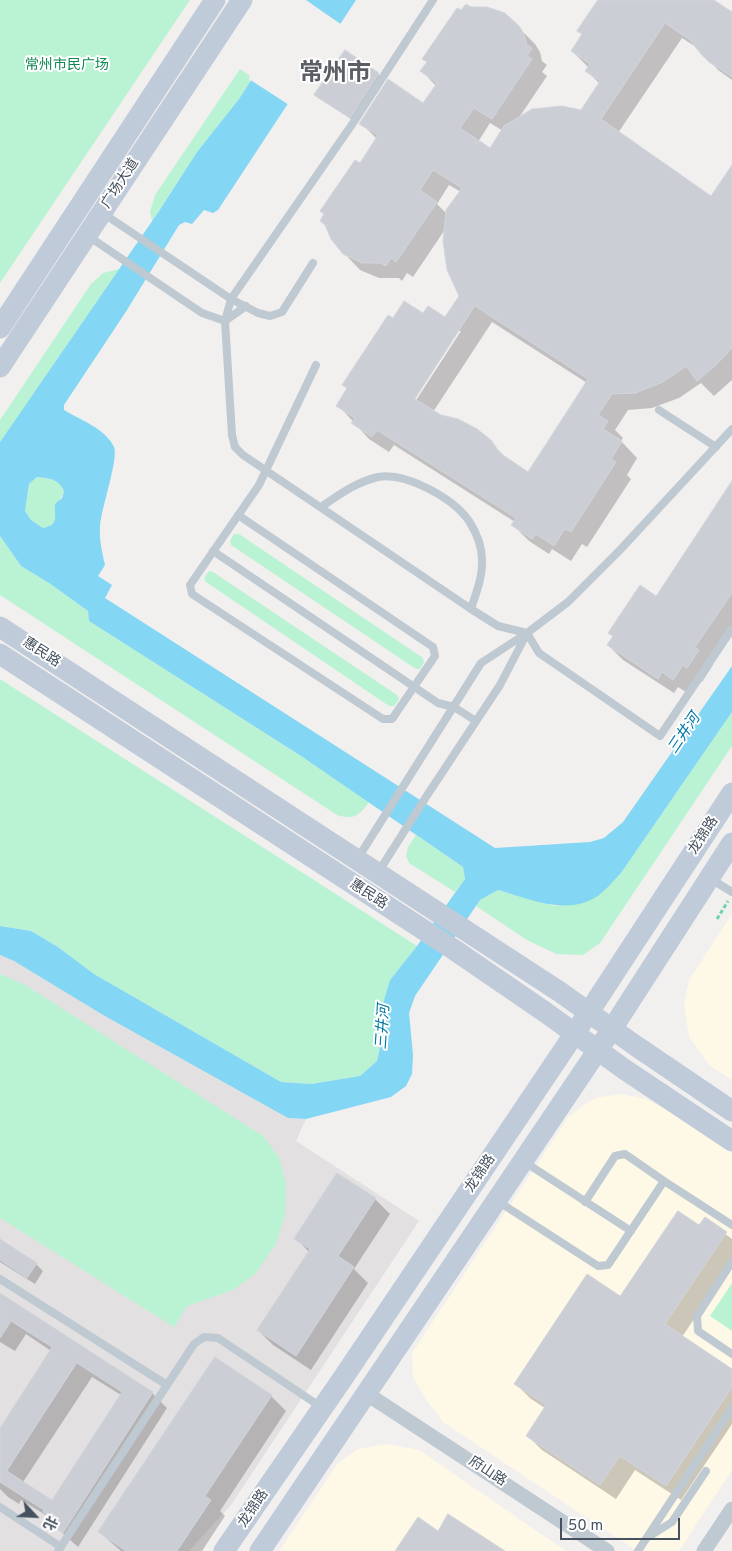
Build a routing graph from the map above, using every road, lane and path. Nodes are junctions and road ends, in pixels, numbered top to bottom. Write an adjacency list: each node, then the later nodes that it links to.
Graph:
1 (215, 0): 4 (street, 广场大道)
2 (242, 0): 4 (street, 广场大道)
3 (433, 0): 6 (lane)
4 (86, 219): 6 (lane); 8 (lane); 9 (street, 广场大道); 11 (street, 广场大道)
5 (313, 263): 7 (lane)
6 (231, 299): 7 (lane); 8 (lane)
7 (246, 306): 8 (lane)
8 (225, 321): 15 (lane)
9 (0, 328)
10 (316, 365): 15 (lane)
11 (0, 367)
12 (659, 410): 14 (lane)
13 (732, 429): 14 (lane)
14 (716, 447): 22 (lane)
15 (267, 471): 16 (lane); 17 (lane)
16 (321, 508): 19 (lane); 19 (lane)
17 (238, 516): 18 (lane); 24 (lane)
18 (213, 551): 24 (lane); 24 (lane)
19 (471, 609): 22 (lane)
20 (0, 627): 29 (street, 惠民路)
21 (732, 629): 22 (lane)
22 (526, 633): 25 (lane); 26 (lane)
23 (0, 654): 36 (street, 惠民路)
24 (414, 687): 25 (lane)
25 (454, 707): 26 (lane); 29 (lane)
26 (476, 721): 30 (lane)
27 (732, 793): 34 (street, 龙锦路)
28 (732, 842): 31 (street, 龙锦路)
29 (357, 859): 30 (street, 惠民路)
30 (378, 873): 34 (street, 惠民路)
31 (709, 878): 32 (lane); 35 (street, 龙锦路)
32 (732, 894): 33 (path)
33 (717, 919)
34 (589, 1012): 35 (street, 惠民路); 36 (street, 龙锦路)
35 (612, 1029): 37 (street, 龙锦路); 38 (street, 惠民路)
36 (575, 1034): 37 (street, 惠民路); 51 (street, 龙锦路)
37 (598, 1050): 39 (street, 惠民路); 40 (street, 龙锦路)
38 (732, 1110)
39 (732, 1142)
40 (524, 1161): 42 (street, 龙锦路); 43 (lane)
41 (664, 1180): 43 (lane); 44 (lane); 45 (lane)
42 (497, 1200): 45 (lane); 50 (street, 龙锦路)
43 (585, 1202): 45 (lane)
44 (732, 1226)
45 (631, 1231)
46 (732, 1262): 48 (lane)
47 (0, 1279): 49 (lane)
48 (732, 1354)
49 (167, 1385): 51 (lane); 57 (lane)
50 (367, 1394): 59 (street, 龙锦路); 60 (street, 府山路)
51 (323, 1408): 58 (street, 龙锦路)
52 (732, 1408): 56 (lane)
53 (706, 1470): 56 (lane)
54 (0, 1507): 57 (lane)
55 (732, 1509): 62 (street)
56 (647, 1537): 61 (lane)
57 (59, 1549)
58 (224, 1551)
59 (260, 1551)
60 (607, 1551)
61 (638, 1551)
62 (704, 1551)

